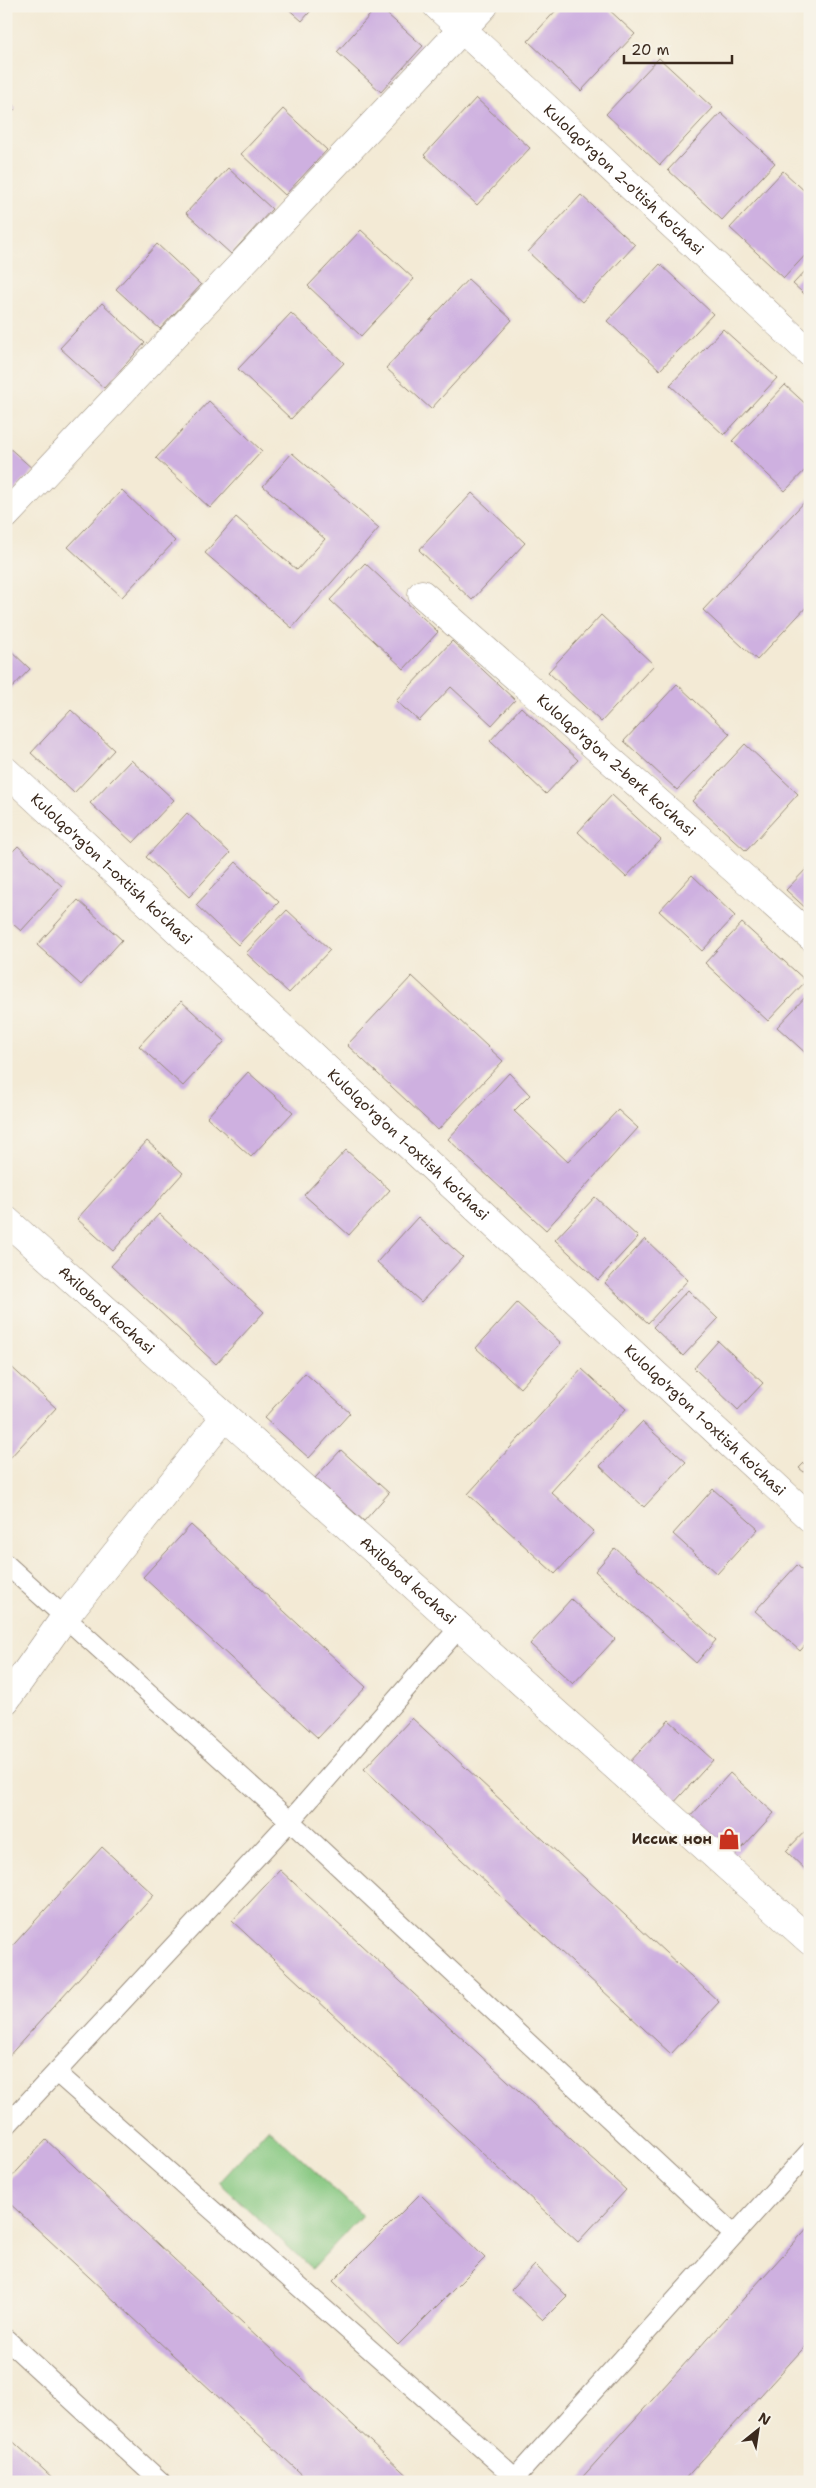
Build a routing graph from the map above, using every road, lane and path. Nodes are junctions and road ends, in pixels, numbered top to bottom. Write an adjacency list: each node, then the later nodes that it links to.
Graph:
1 (437, 6): 3 (street, Kulolqo'rg'on 2-o'tish ko'chasi)
2 (484, 6): 3 (street)
3 (462, 29): 4 (street, Kulolqo'rg'on 2-o'tish ko'chasi); 5 (street)
4 (810, 353)
5 (6, 515)
6 (422, 594): 8 (street, Kulolqo'rg'on 2-berk ko'chasi)
7 (6, 771): 11 (street, Kulolqo'rg'on 1-oxtish ko'chasi)
8 (810, 936)
9 (6, 1220): 10 (street, Axilobod kochasi)
10 (224, 1418): 13 (street); 14 (street, Axilobod kochasi)
11 (810, 1518)
12 (6, 1564): 13 (lane)
13 (65, 1617): 15 (street); 16 (lane)
14 (459, 1628): 16 (lane); 17 (street, Axilobod kochasi)
15 (6, 1700)
16 (290, 1821): 18 (lane); 21 (lane)
17 (810, 1941)
18 (57, 2072): 19 (lane); 23 (lane)
19 (6, 2126)
20 (810, 2151): 21 (lane)
21 (734, 2234): 23 (lane)
22 (6, 2339): 24 (lane)
23 (517, 2480)
24 (161, 2482)

